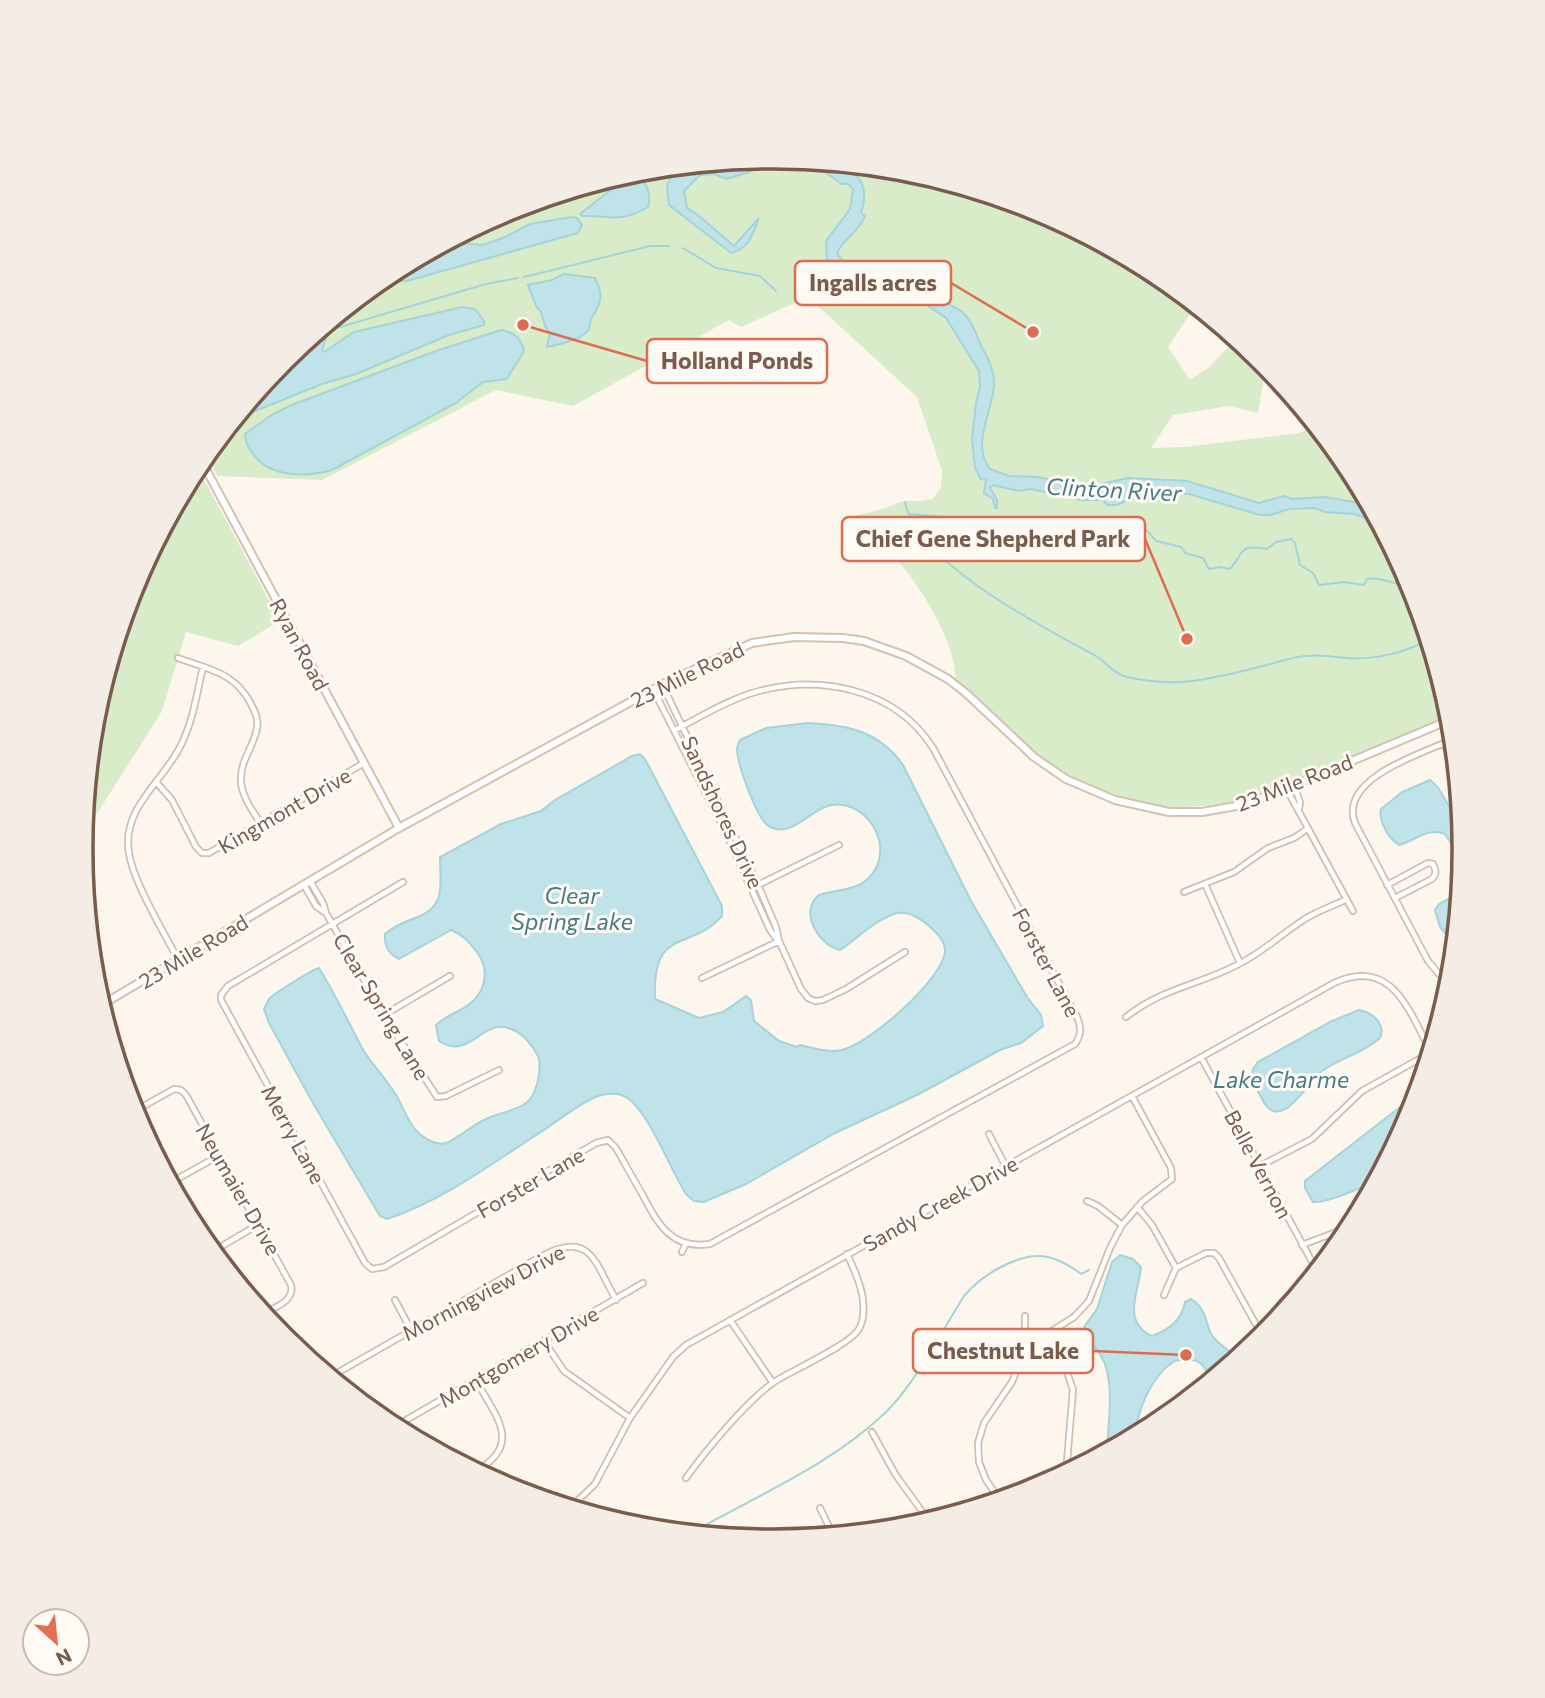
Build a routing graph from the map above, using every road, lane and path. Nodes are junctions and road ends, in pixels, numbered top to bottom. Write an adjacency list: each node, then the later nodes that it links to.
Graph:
1 (207, 471): 10 (main road, Ryan Road)
2 (178, 658): 3 (street)
3 (204, 667): 12 (street); 15 (street)
4 (663, 684): 5 (main road, 23 Mile Road); 7 (street, Sandshores Drive); 14 (main road, 23 Mile Road)
5 (653, 689): 8 (street, Sandshores Drive); 16 (main road, 23 Mile Road)
6 (1440, 724): 14 (main road, 23 Mile Road)
7 (682, 726): 8 (street, Forster Lane); 11 (street, Sandshores Drive); 58 (street, Forster Lane)
8 (675, 730): 13 (street, Sandshores Drive)
9 (1444, 744): 25 (street)
10 (365, 763): 15 (street, Kingmont Drive); 16 (main road, Ryan Road)
11 (708, 781): 13 (street); 18 (street, Sandshores Drive)
12 (157, 783): 15 (street, Kingmont Drive); 34 (street)
13 (702, 785): 19 (street, Sandshores Drive)
14 (1290, 786): 17 (street)
15 (261, 824)
16 (399, 828): 22 (main road, 23 Mile Road)
17 (1307, 829): 23 (street); 29 (street)
18 (733, 833): 19 (street); 24 (street, Sandshores Drive)
19 (727, 836): 26 (street, Sandshores Drive)
20 (839, 845): 24 (street)
21 (403, 882): 31 (street)
22 (307, 883): 31 (street, Clear Spring Lane); 34 (main road, 23 Mile Road)
23 (1205, 884): 27 (street); 35 (street)
24 (758, 885): 26 (street); 32 (street, Sandshores Drive)
25 (1387, 885): 28 (street); 28 (street)
26 (751, 888): 32 (street, Sandshores Drive)
27 (1185, 892)
28 (1395, 898): 36 (street)
29 (1347, 899): 30 (street); 35 (street)
30 (1353, 911)
31 (332, 924): 40 (street, Clear Spring Lane); 65 (street, Merry Lane)
32 (779, 941): 33 (street, Sandshores Drive); 38 (street)
33 (905, 952)
34 (178, 960): 39 (main road, 23 Mile Road)
35 (1240, 964): 41 (street)
36 (1440, 974)
37 (450, 976): 40 (street)
38 (702, 978)
39 (110, 1000)
40 (384, 1015): 45 (street, Clear Spring Lane)
41 (1126, 1017)
42 (1424, 1042): 43 (street, Sandy Creek Drive)
43 (1202, 1057): 46 (street, Sandy Creek Drive); 50 (street, Belle Vernon)
44 (1418, 1060): 50 (street)
45 (499, 1070)
46 (1132, 1096): 51 (street, Sandy Creek Drive); 54 (street)
47 (143, 1106): 49 (street, Neumaier Drive)
48 (989, 1134): 51 (street)
49 (220, 1155): 52 (street); 55 (street, Neumaier Drive)
50 (1260, 1166): 59 (street, Belle Vernon)
51 (1006, 1167): 62 (street, Sandy Creek Drive)
52 (178, 1178)
53 (1087, 1201): 56 (street)
54 (1137, 1207): 56 (street); 64 (street)
55 (259, 1224): 60 (street); 70 (street, Neumaier Drive)
56 (1122, 1225): 75 (street)
57 (1334, 1233): 59 (street)
58 (686, 1243): 61 (street); 65 (street, Forster Lane)
59 (1303, 1245): 63 (street, Belle Vernon)
60 (221, 1247)
61 (682, 1252)
62 (847, 1254): 72 (street, Sandy Creek Drive); 80 (street)
63 (1312, 1262)
64 (1176, 1268): 67 (street); 73 (street)
65 (372, 1269)
66 (643, 1283): 69 (street, Montgomery Drive)
67 (1164, 1295)
68 (394, 1300): 74 (street)
69 (616, 1300): 74 (street, Morningview Drive); 76 (street, Montgomery Drive)
70 (272, 1309)
71 (1025, 1316): 77 (street)
72 (730, 1320): 80 (street); 81 (street, Sandy Creek Drive)
73 (1256, 1327)
74 (412, 1330): 78 (street, Morningview Drive)
75 (1046, 1333): 77 (street); 84 (street)
76 (544, 1341): 79 (street, Montgomery Drive); 81 (street)
77 (1033, 1343): 87 (street)
78 (339, 1372)
79 (476, 1380): 82 (street, Montgomery Drive); 85 (street)
80 (773, 1382): 86 (street)
81 (630, 1419): 88 (street, Sandy Creek Drive)
82 (405, 1421)
83 (872, 1432): 90 (street)
84 (1067, 1462)
85 (485, 1465)
86 (686, 1478)
87 (995, 1492)
88 (578, 1500)
89 (820, 1508): 91 (street)
90 (922, 1512)
91 (829, 1526)

